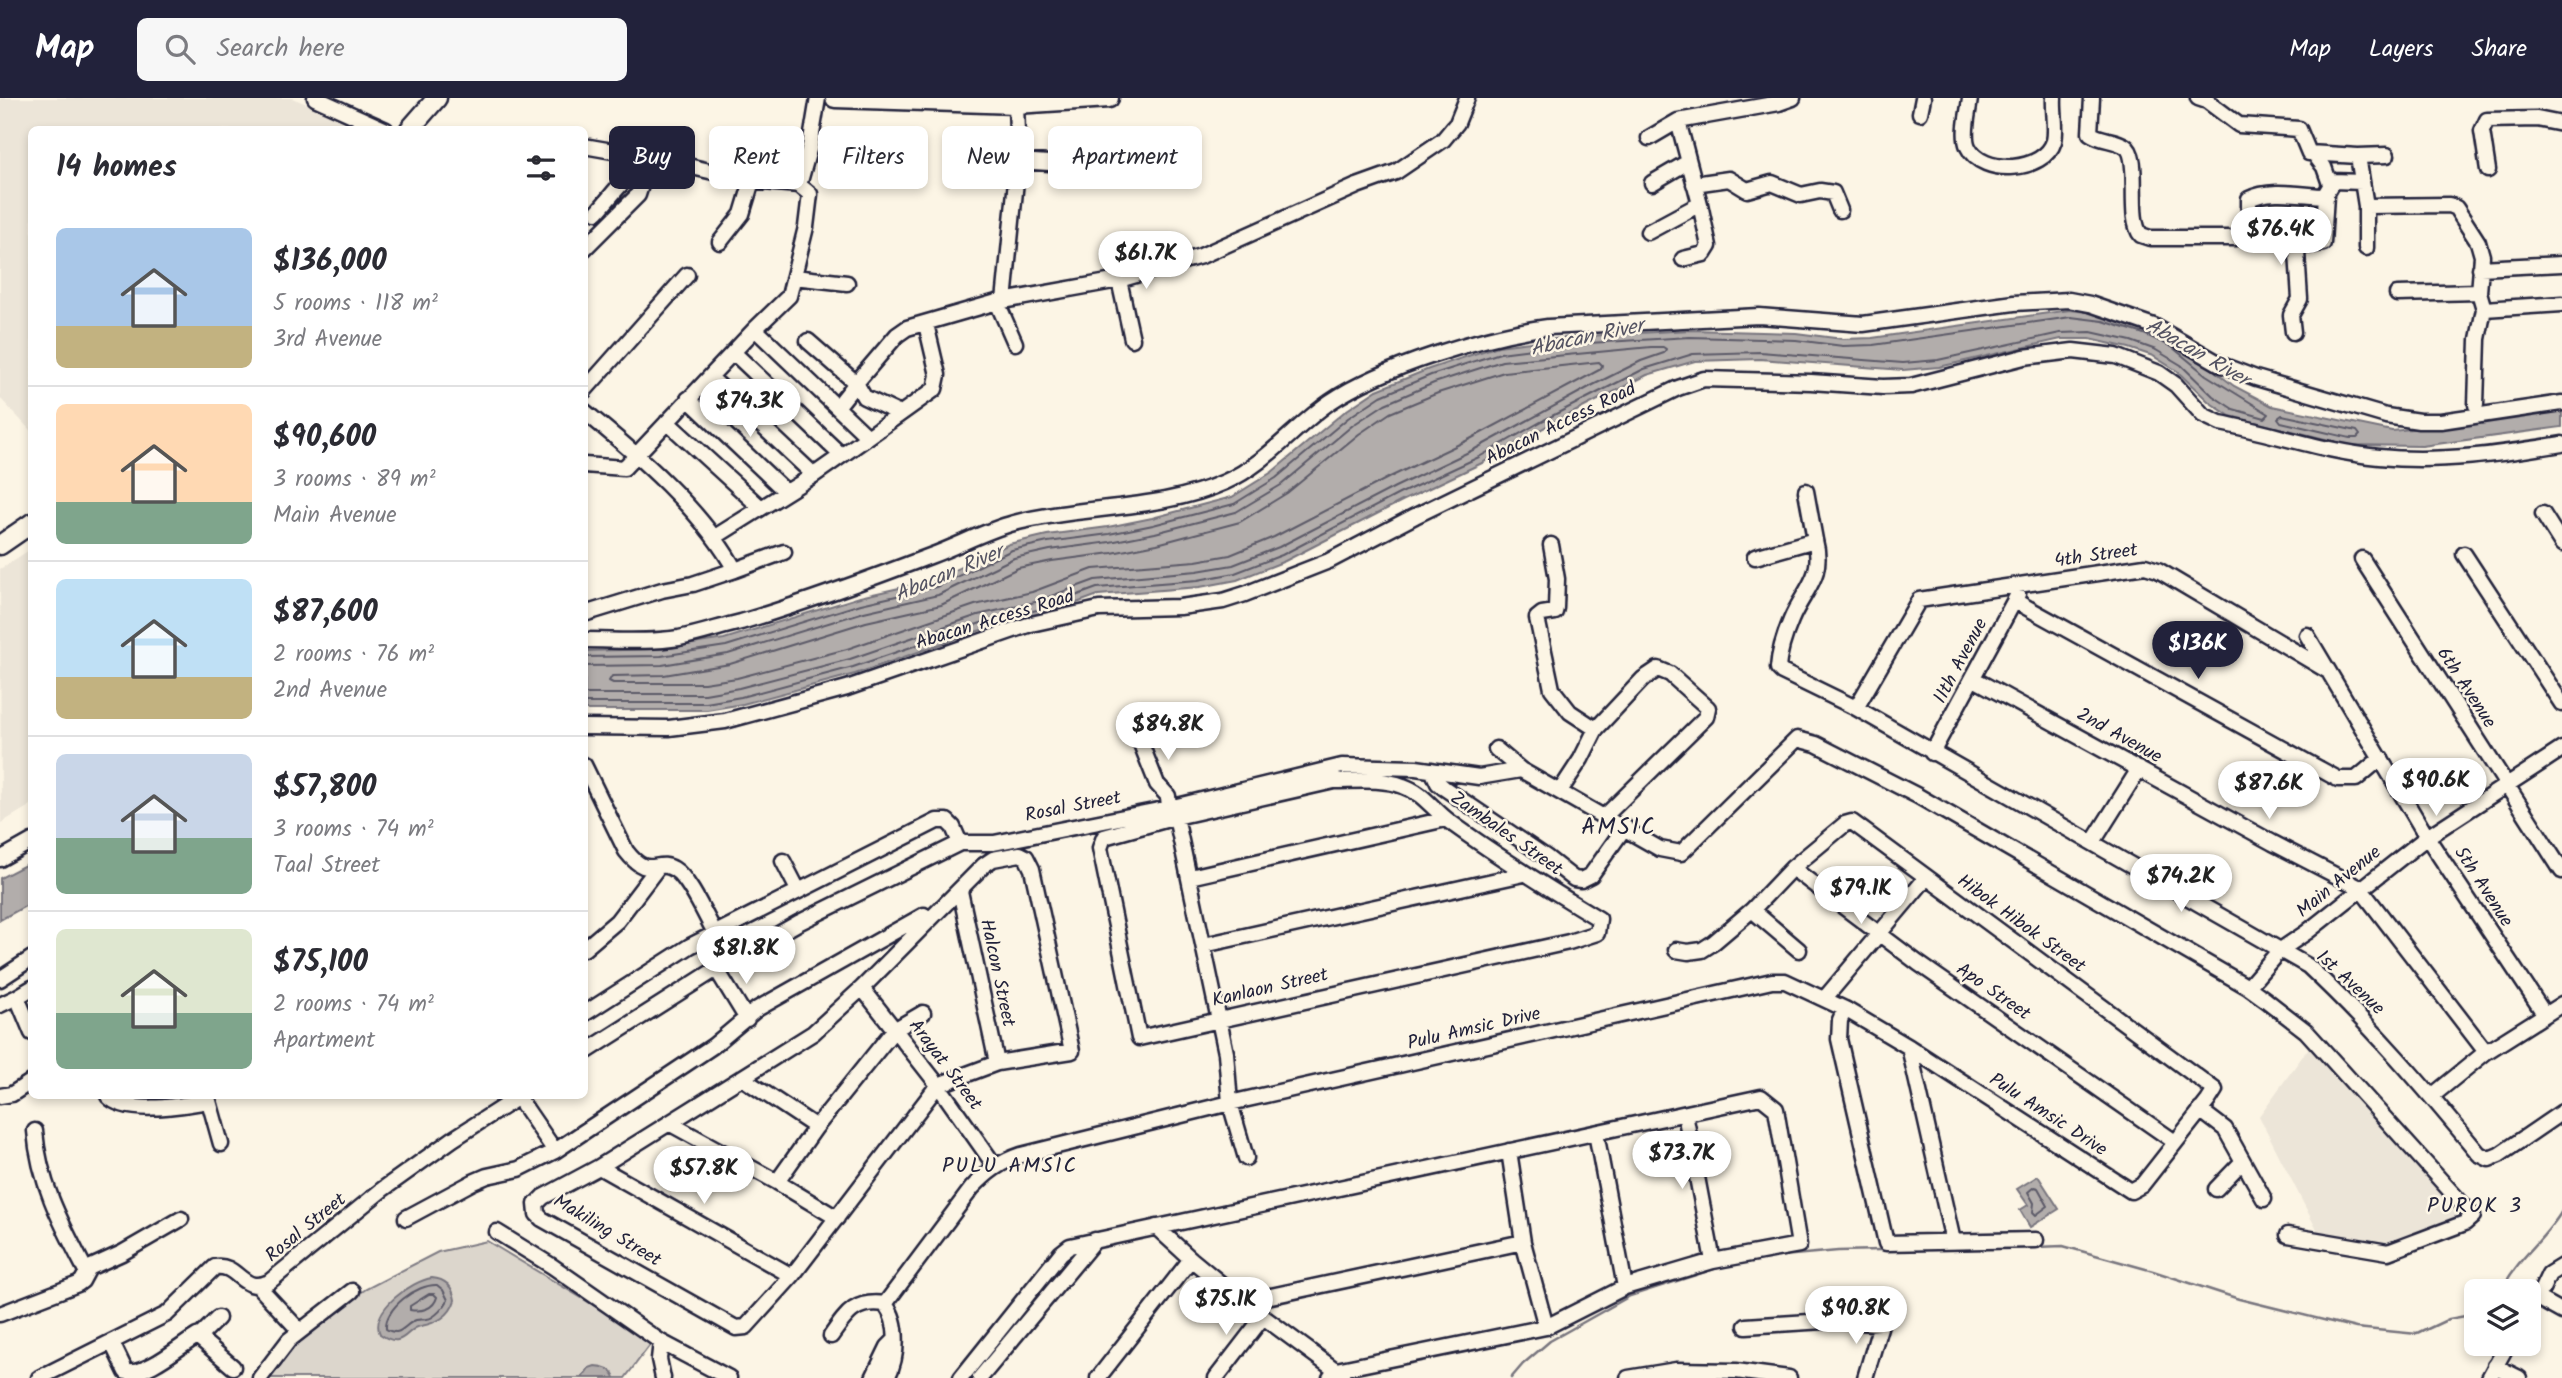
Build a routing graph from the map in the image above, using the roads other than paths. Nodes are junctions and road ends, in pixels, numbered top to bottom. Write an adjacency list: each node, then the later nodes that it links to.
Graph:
1 (315, 98): 15 (street)
2 (437, 98): 16 (main road)
3 (818, 98): 25 (street)
4 (835, 98): 12 (main road)
5 (1109, 98): 12 (main road)
6 (1467, 98): 49 (street)
7 (1793, 98): 13 (street)
8 (1970, 98): 9 (street)
9 (2054, 98)
10 (2092, 98): 35 (street)
11 (2198, 98): 21 (street)
12 (1016, 104): 17 (street)
13 (1678, 121): 18 (street); 24 (street)
14 (2562, 124): 26 (street)
15 (377, 126)
16 (412, 126)
17 (1017, 126)
18 (1649, 138)
19 (588, 147): 20 (street)
20 (609, 152)
21 (2314, 155): 23 (street); 35 (street)
22 (2387, 155): 23 (street)
23 (2358, 156): 27 (street)
24 (1688, 162): 28 (street); 29 (street)
25 (804, 167)
26 (2488, 170)
27 (2362, 182): 35 (street); 37 (street)
28 (1652, 183)
29 (1694, 184): 36 (street); 38 (street)
30 (617, 189): 39 (street)
31 (641, 189): 42 (street)
32 (750, 189): 41 (street)
33 (804, 189): 48 (street)
34 (1015, 189): 53 (street)
35 (2328, 189): 58 (street)
36 (1700, 204): 40 (street); 44 (street)
37 (2365, 206): 43 (street); 46 (street)
38 (1840, 210)
39 (597, 212)
40 (1648, 232)
41 (720, 242)
42 (588, 245)
43 (2367, 248)
44 (1683, 259)
45 (2562, 264): 46 (street)
46 (2480, 268): 51 (street)
47 (687, 275): 65 (street)
48 (794, 277): 50 (street); 57 (street)
49 (1119, 280): 53 (street); 59 (street)
50 (847, 283)
51 (2479, 292): 52 (street); 55 (street)
52 (2397, 294)
53 (1001, 302): 56 (street); 61 (street)
54 (2562, 304): 55 (street)
55 (2484, 309): 68 (street)
56 (926, 324): 64 (street); 70 (street)
57 (755, 329): 62 (street); 69 (street)
58 (2293, 332)
59 (1132, 339)
60 (808, 341): 64 (street)
61 (1015, 344)
62 (733, 352): 63 (street); 76 (street)
63 (710, 377): 66 (street); 78 (street)
64 (856, 383): 69 (street); 70 (street)
65 (588, 386)
66 (688, 399): 72 (street); 79 (street)
67 (2562, 403): 98 (street)
68 (2476, 405)
69 (838, 407): 73 (street)
70 (898, 413): 73 (street)
71 (588, 414): 75 (street)
72 (667, 422): 75 (street); 81 (street)
73 (868, 437): 76 (street)
74 (2562, 444): 104 (street, Abacan Access Road)
75 (636, 454): 77 (street); 84 (street)
76 (841, 454): 78 (street)
77 (588, 465)
78 (814, 475): 79 (street)
79 (785, 491): 81 (street)
80 (1806, 491): 85 (street)
81 (761, 507): 84 (street)
82 (2543, 514): 86 (street)
83 (28, 526): 87 (main road)
84 (715, 537): 93 (street)
85 (1815, 540): 91 (street); 102 (street, 1st Avenue)
86 (2562, 544)
87 (0, 545)
88 (1551, 545): 105 (street)
89 (784, 552): 93 (street)
90 (2464, 554): 101 (street)
91 (1755, 556)
92 (2362, 559): 114 (street, 6th Avenue)
93 (735, 570): 96 (street)
94 (2022, 586): 95 (street, 11th Avenue); 99 (street, 4th Street); 102 (street, 4th Street)
95 (2015, 601): 100 (street, 11th Avenue); 109 (street)
96 (588, 611)
97 (2307, 635): 99 (street, 5th Avenue)
98 (588, 640)
99 (2328, 671): 109 (street, 5th Avenue)
100 (1974, 679): 108 (street, 11th Avenue); 110 (street, 2nd Avenue)
101 (2562, 704)
102 (1856, 708): 108 (street, 1st Avenue)
103 (1132, 721): 116 (street)
104 (588, 727)
105 (1596, 729): 115 (street); 117 (street)
106 (1496, 749): 112 (street)
107 (2562, 749): 114 (street, Main Avenue)
108 (1932, 753): 122 (street, 1st Avenue)
109 (2381, 758): 121 (street, 5th Avenue)
110 (2139, 769): 122 (street); 134 (street, 2nd Avenue)
111 (1432, 770): 112 (street, Rosal Street); 116 (street, Rosal Street); 119 (street)
112 (1521, 771): 115 (street)
113 (588, 773): 128 (street)
114 (2506, 786): 121 (street, Main Avenue); 130 (street, 6th Avenue)
115 (1560, 791): 117 (street)
116 (1173, 813): 118 (street, Zambales Street); 120 (street, Zambales Street); 125 (street, Rosal Street); 132 (street)
117 (1605, 816): 119 (street)
118 (1446, 819): 131 (street, Zambales Street); 132 (street)
119 (1625, 827): 149 (street)
120 (1104, 837): 161 (street, Kanlaon Street)
121 (2427, 837): 134 (street, Main Avenue); 159 (street, 5th Avenue)
122 (2093, 842): 145 (street, 1st Avenue)
123 (28, 843): 126 (street)
124 (960, 843): 125 (street, Rosal Street); 135 (street); 147 (street, Rosal Street)
125 (994, 843): 160 (street)
126 (0, 859)
127 (783, 860): 135 (street)
128 (658, 867): 139 (street); 142 (street)
129 (1792, 868): 133 (street, Hibok Hibok Street); 137 (street, Hibok Hibok Street); 140 (street, Apo Street)
130 (2562, 871)
131 (1524, 874): 138 (street, Zambales Street); 141 (street)
132 (1190, 877): 141 (street)
133 (1926, 878): 140 (street); 179 (street, Hibok Hibok Street)
134 (2360, 888): 145 (street, Main Avenue); 166 (street, 2nd Avenue)
135 (798, 890): 139 (street)
136 (960, 891): 150 (street, Makiling Street); 167 (street, Halcon Street); 167 (street, Makiling Street)
137 (1752, 910): 143 (street, Hibok Hibok Street); 144 (street)
138 (1599, 919): 161 (street, Kanlaon Street)
139 (715, 933): 156 (street)
140 (1878, 933): 153 (street); 186 (street, Apo Street)
141 (1204, 945): 161 (street)
142 (588, 946)
143 (1676, 950)
144 (1799, 950)
145 (2279, 951): 149 (street, Main Avenue); 172 (street, 1st Avenue)
146 (28, 961): 148 (street)
147 (716, 970): 160 (street); 165 (street, Rosal Street)
148 (0, 979)
149 (2248, 987): 202 (street)
150 (862, 988): 163 (street, Arayat Street); 168 (street, Makiling Street)
151 (28, 990): 152 (street)
152 (17, 997): 155 (street); 162 (street)
153 (1825, 998): 157 (street, Pulu Amsic Drive); 178 (street, Pulu Amsic Drive)
154 (2562, 1004): 159 (street)
155 (0, 1005)
156 (588, 1008)
157 (1845, 1009): 164 (street, Pulu Amsic Drive); 206 (street)
158 (923, 1013): 163 (street)
159 (2545, 1015): 166 (street)
160 (747, 1018): 188 (street)
161 (1219, 1019): 178 (street)
162 (28, 1023)
163 (894, 1030): 170 (street, Arayat Street); 183 (street)
164 (1909, 1047): 186 (street, Pulu Amsic Drive); 206 (street)
165 (588, 1050)
166 (2486, 1052): 172 (street)
167 (997, 1063): 170 (street)
168 (742, 1078): 182 (street, Makiling Street); 183 (street)
169 (28, 1084): 171 (street)
170 (938, 1085): 192 (street, Arayat Street); 198 (street, Makiling Street)
171 (0, 1096)
172 (2432, 1096): 180 (street, 1st Avenue)
173 (111, 1099): 174 (street)
174 (201, 1099)
175 (208, 1099): 187 (street)
176 (514, 1099): 212 (street, Rosal Street)
177 (521, 1099): 188 (street)
178 (1230, 1103): 190 (street); 192 (street, Pulu Amsic Drive)
179 (2200, 1110): 186 (street); 191 (street)
180 (2562, 1112)
181 (1685, 1114): 185 (street); 208 (street); 208 (street)
182 (668, 1123): 193 (street, Makiling Street); 194 (street)
183 (816, 1127): 194 (street)
184 (35, 1131): 210 (street)
185 (1596, 1133): 189 (street); 213 (street)
186 (2175, 1142)
187 (221, 1144)
188 (555, 1150): 197 (street)
189 (1509, 1151): 200 (street); 205 (street)
190 (1246, 1158)
191 (2243, 1161): 195 (street); 196 (street)
192 (995, 1166): 218 (street, Pulu Amsic Drive)
193 (599, 1167): 211 (street); 211 (street, Makiling Street)
194 (777, 1182): 198 (street)
195 (2216, 1189)
196 (2264, 1199)
197 (406, 1218)
198 (836, 1218): 211 (street, Makiling Street)
199 (181, 1219): 210 (street)
200 (1156, 1227): 203 (street); 207 (street)
201 (497, 1231): 229 (street)
202 (2288, 1235)
203 (1095, 1240): 242 (street); 243 (street)
204 (2036, 1240): 206 (street)
205 (1523, 1241): 217 (street); 224 (street)
206 (1953, 1241)
207 (1191, 1259): 217 (street); 244 (street)
208 (1713, 1261): 213 (street)
209 (2562, 1266): 214 (street)
210 (86, 1271): 220 (street)
211 (792, 1276)
212 (258, 1286): 225 (street); 230 (street, Rosal Street)
213 (1625, 1287): 224 (street)
214 (2541, 1287)
215 (352, 1291): 225 (street)
216 (2541, 1301): 219 (street)
217 (1243, 1302): 221 (street)
218 (885, 1304): 227 (street); 228 (street)
219 (2562, 1312)
220 (0, 1314)
221 (1263, 1317): 235 (street); 245 (street)
222 (218, 1318): 226 (street)
223 (1746, 1326): 248 (street)
224 (1546, 1327): 235 (street)
225 (299, 1331): 237 (street)
226 (200, 1336): 232 (street); 234 (street)
227 (831, 1336)
228 (894, 1340): 240 (street); 241 (street)
229 (661, 1342): 238 (street); 239 (street)
230 (112, 1343): 234 (street); 236 (street, Rosal Street)
231 (2501, 1356): 233 (street)
232 (233, 1367)
233 (2492, 1372): 249 (street)
234 (128, 1375)
235 (1337, 1375)
236 (39, 1378)
237 (260, 1378)
238 (663, 1378)
239 (729, 1378)
240 (873, 1378)
241 (887, 1378)
242 (961, 1378)
243 (980, 1378)
244 (1098, 1378)
245 (1216, 1378)
246 (1628, 1378): 247 (street)
247 (1789, 1378)
248 (1865, 1378)
249 (2519, 1378)

